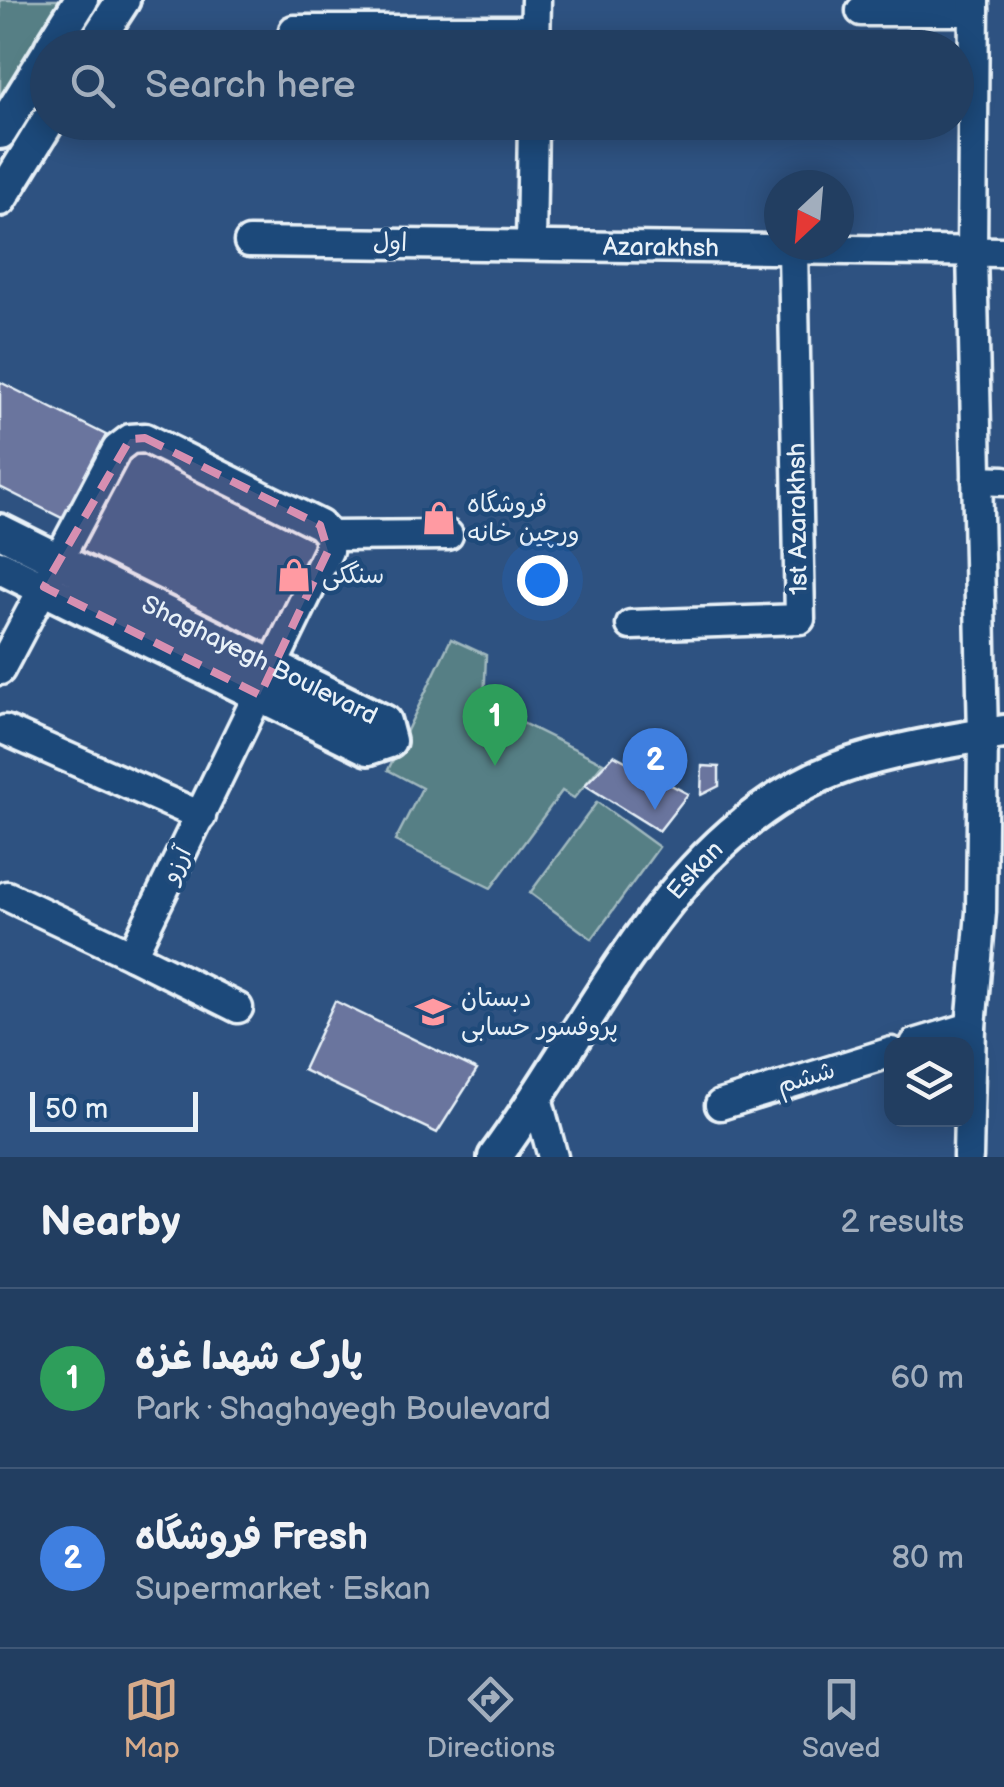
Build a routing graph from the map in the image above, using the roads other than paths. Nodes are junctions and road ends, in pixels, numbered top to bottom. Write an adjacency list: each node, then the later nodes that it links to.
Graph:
1 (81, 0): 6 (street)
2 (122, 0): 7 (street)
3 (536, 0): 8 (street)
4 (974, 5): 5 (street); 9 (street)
5 (860, 11)
6 (62, 30)
7 (103, 30)
8 (535, 30)
9 (974, 30)
10 (30, 82): 11 (street)
11 (0, 132)
12 (36, 140): 15 (street)
13 (533, 140): 17 (street)
14 (973, 140): 20 (street)
15 (0, 199)
16 (249, 242): 17 (street, اول)
17 (531, 244): 18 (street, Azarakhsh)
18 (764, 249)
19 (854, 251): 20 (street, Azarakhsh)
20 (972, 252): 21 (street, Azarakhsh); 23 (street)
21 (1004, 252)
22 (792, 260): 29 (street, 1st Azarakhsh)
23 (990, 481): 33 (street)
24 (0, 531): 28 (street, Shaghayegh Boulevard)
25 (448, 535): 26 (street)
26 (329, 544): 28 (street); 31 (street, آرزو)
27 (0, 566): 28 (street, Shaghayegh Boulevard)
28 (51, 574): 30 (street); 31 (street, Shaghayegh Boulevard)
29 (630, 625)
30 (0, 670)
31 (267, 682): 34 (street, آرزو)
32 (6, 730): 34 (street)
33 (993, 734): 36 (street); 42 (street, Eskan)
34 (201, 816): 37 (street, آرزو)
35 (7, 896): 37 (street)
36 (993, 909): 39 (street)
37 (132, 955): 38 (street)
38 (238, 1008)
39 (972, 1027): 40 (street); 46 (street)
40 (938, 1037)
41 (884, 1054): 43 (street, ششم)
42 (536, 1094): 44 (street, Eskan); 45 (street)
43 (720, 1104)
44 (495, 1157)
45 (553, 1157)
46 (968, 1157)

